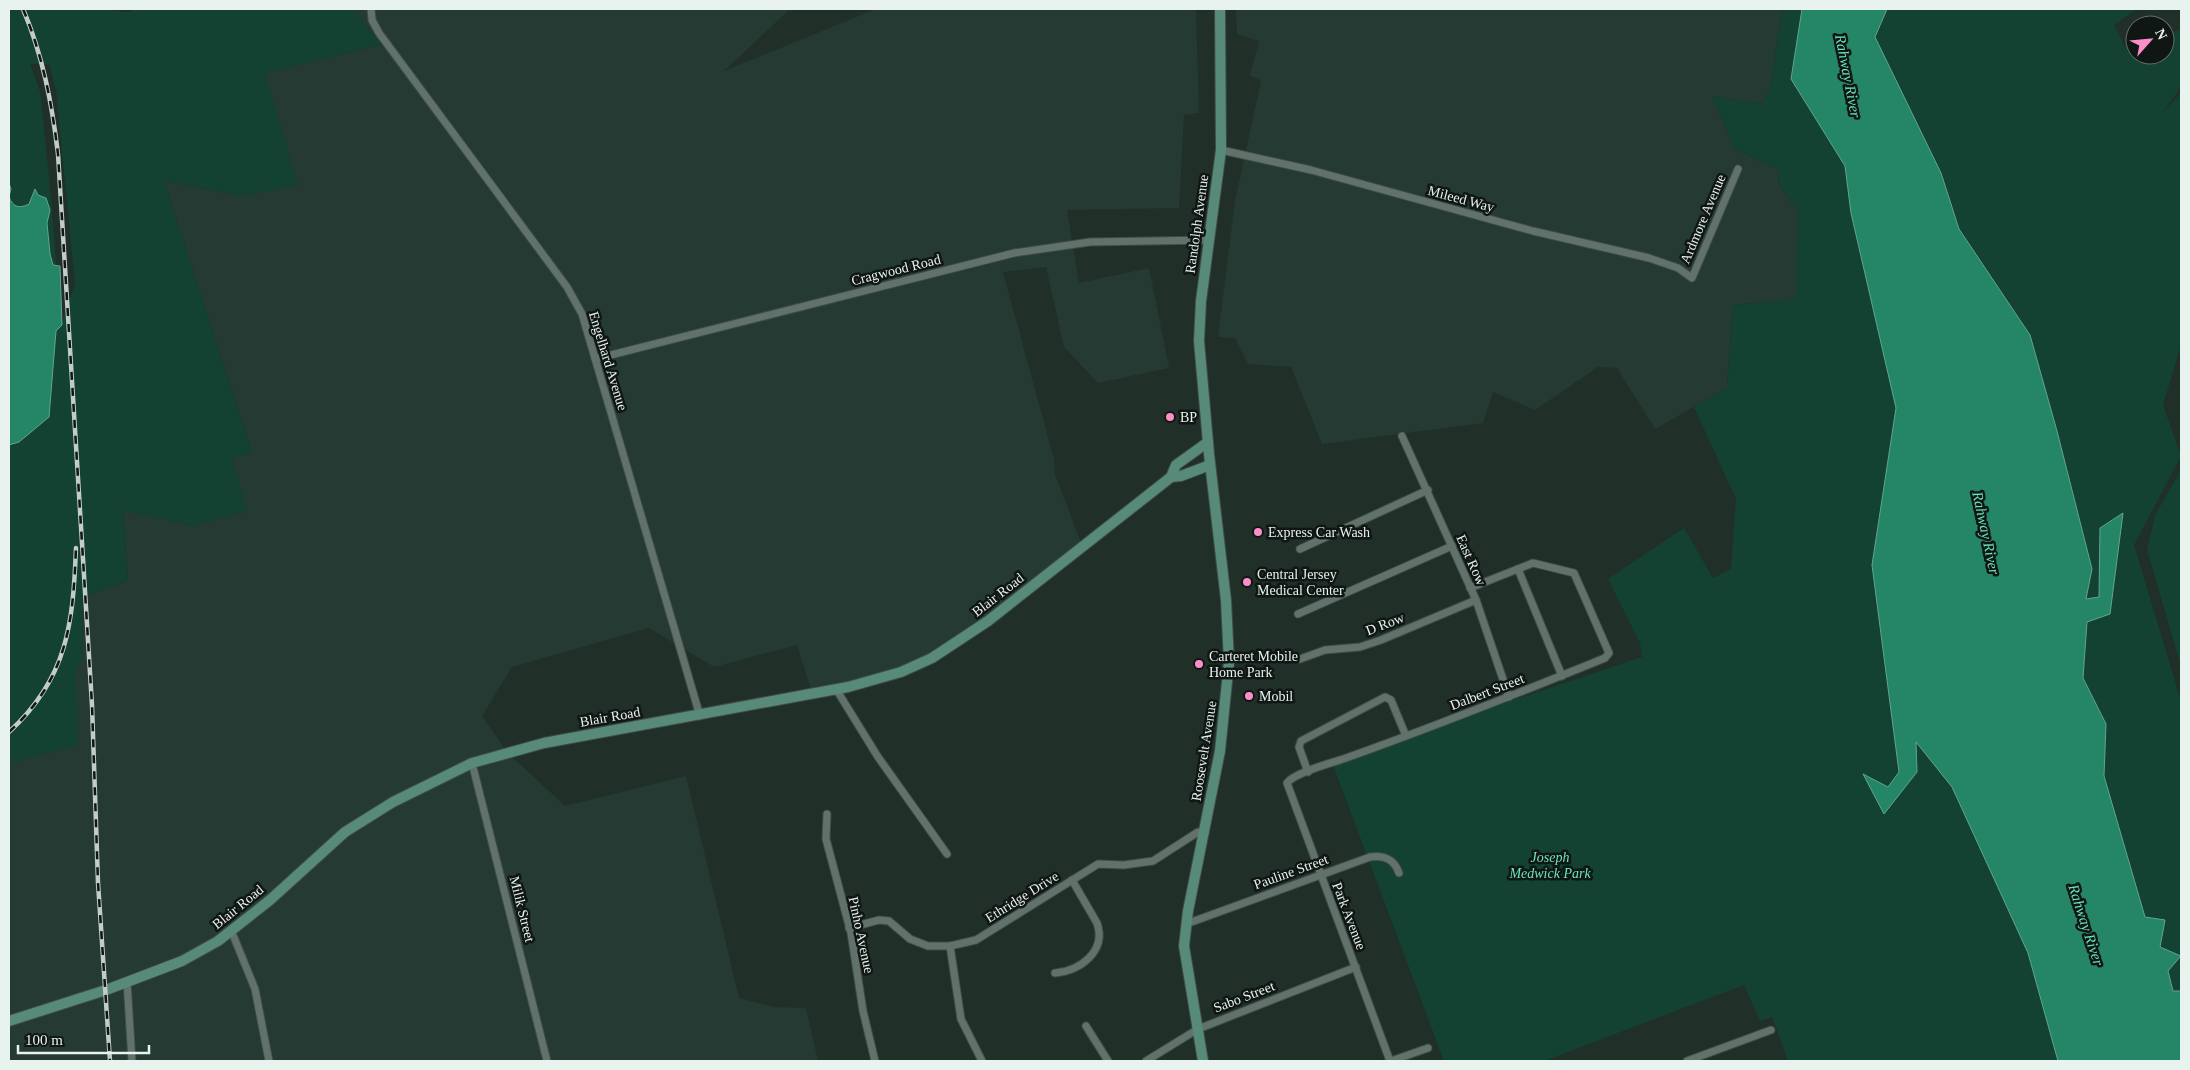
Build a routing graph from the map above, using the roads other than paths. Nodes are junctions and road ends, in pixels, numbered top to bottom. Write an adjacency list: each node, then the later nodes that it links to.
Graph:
1 (371, 9): 7 (street, Engelhard Avenue)
2 (1220, 9): 3 (street, Randolph Avenue)
3 (1221, 150): 5 (street, Randolph Avenue); 6 (street, Mileed Way)
4 (1738, 169): 6 (street, Ardmore Avenue)
5 (1209, 240): 7 (street, Cragwood Road); 9 (street, Randolph Avenue)
6 (1692, 278)
7 (595, 359): 23 (street, Engelhard Avenue)
8 (1402, 436): 12 (street, East Row)
9 (1208, 442): 10 (street, Roosevelt Avenue); 11 (street, Blair Road)
10 (1210, 465): 11 (street); 29 (street, Roosevelt Avenue)
11 (1171, 477): 21 (street, Blair Road)
12 (1428, 490): 13 (street, East Row); 14 (street)
13 (1452, 546): 16 (street, East Row); 18 (street)
14 (1300, 549)
15 (1518, 569): 16 (street); 20 (street); 20 (street, Dalbert Street)
16 (1470, 588): 17 (street, East Row)
17 (1476, 600): 19 (street, D Row); 22 (street, East Row)
18 (1298, 614)
19 (1300, 659)
20 (1562, 676): 22 (street, Dalbert Street)
21 (836, 689): 23 (street, Blair Road); 30 (street)
22 (1509, 697): 24 (street, Dalbert Street)
23 (700, 716): 25 (street, Blair Road)
24 (1406, 736): 26 (street, Dalbert Street); 26 (street)
25 (472, 764): 36 (street, Blair Road); 48 (street, Milik Street)
26 (1308, 772): 27 (street, Dalbert Street)
27 (1289, 781): 32 (street, Park Avenue)
28 (827, 814): 35 (street, Pinho Avenue)
29 (1205, 833): 33 (street, Ethridge Drive); 34 (street, Roosevelt Avenue)
30 (947, 854)
31 (1399, 873): 32 (street, Pauline Street)
32 (1320, 875): 34 (street, Pauline Street); 38 (street, Park Avenue)
33 (1072, 880): 37 (street, Ethridge Drive); 39 (street)
34 (1186, 924): 43 (street, Roosevelt Avenue)
35 (849, 928): 37 (street, Ethridge Drive); 49 (street, Pinho Avenue)
36 (231, 930): 40 (street, Blair Road); 47 (street)
37 (950, 946): 50 (street)
38 (1356, 967): 43 (street, Sabo Street); 54 (street, Park Avenue)
39 (1054, 973)
40 (127, 982): 41 (street, Blair Road); 46 (street)
41 (9, 1022)
42 (1086, 1026): 51 (street)
43 (1198, 1028): 52 (street, Sabo Street); 53 (street, Roosevelt Avenue)
44 (1771, 1030): 55 (street)
45 (1428, 1048): 54 (street)
46 (132, 1061)
47 (269, 1061)
48 (546, 1061)
49 (875, 1061)
50 (982, 1061)
51 (1108, 1061)
52 (1146, 1061)
53 (1204, 1061)
54 (1390, 1061)
55 (1687, 1061)

